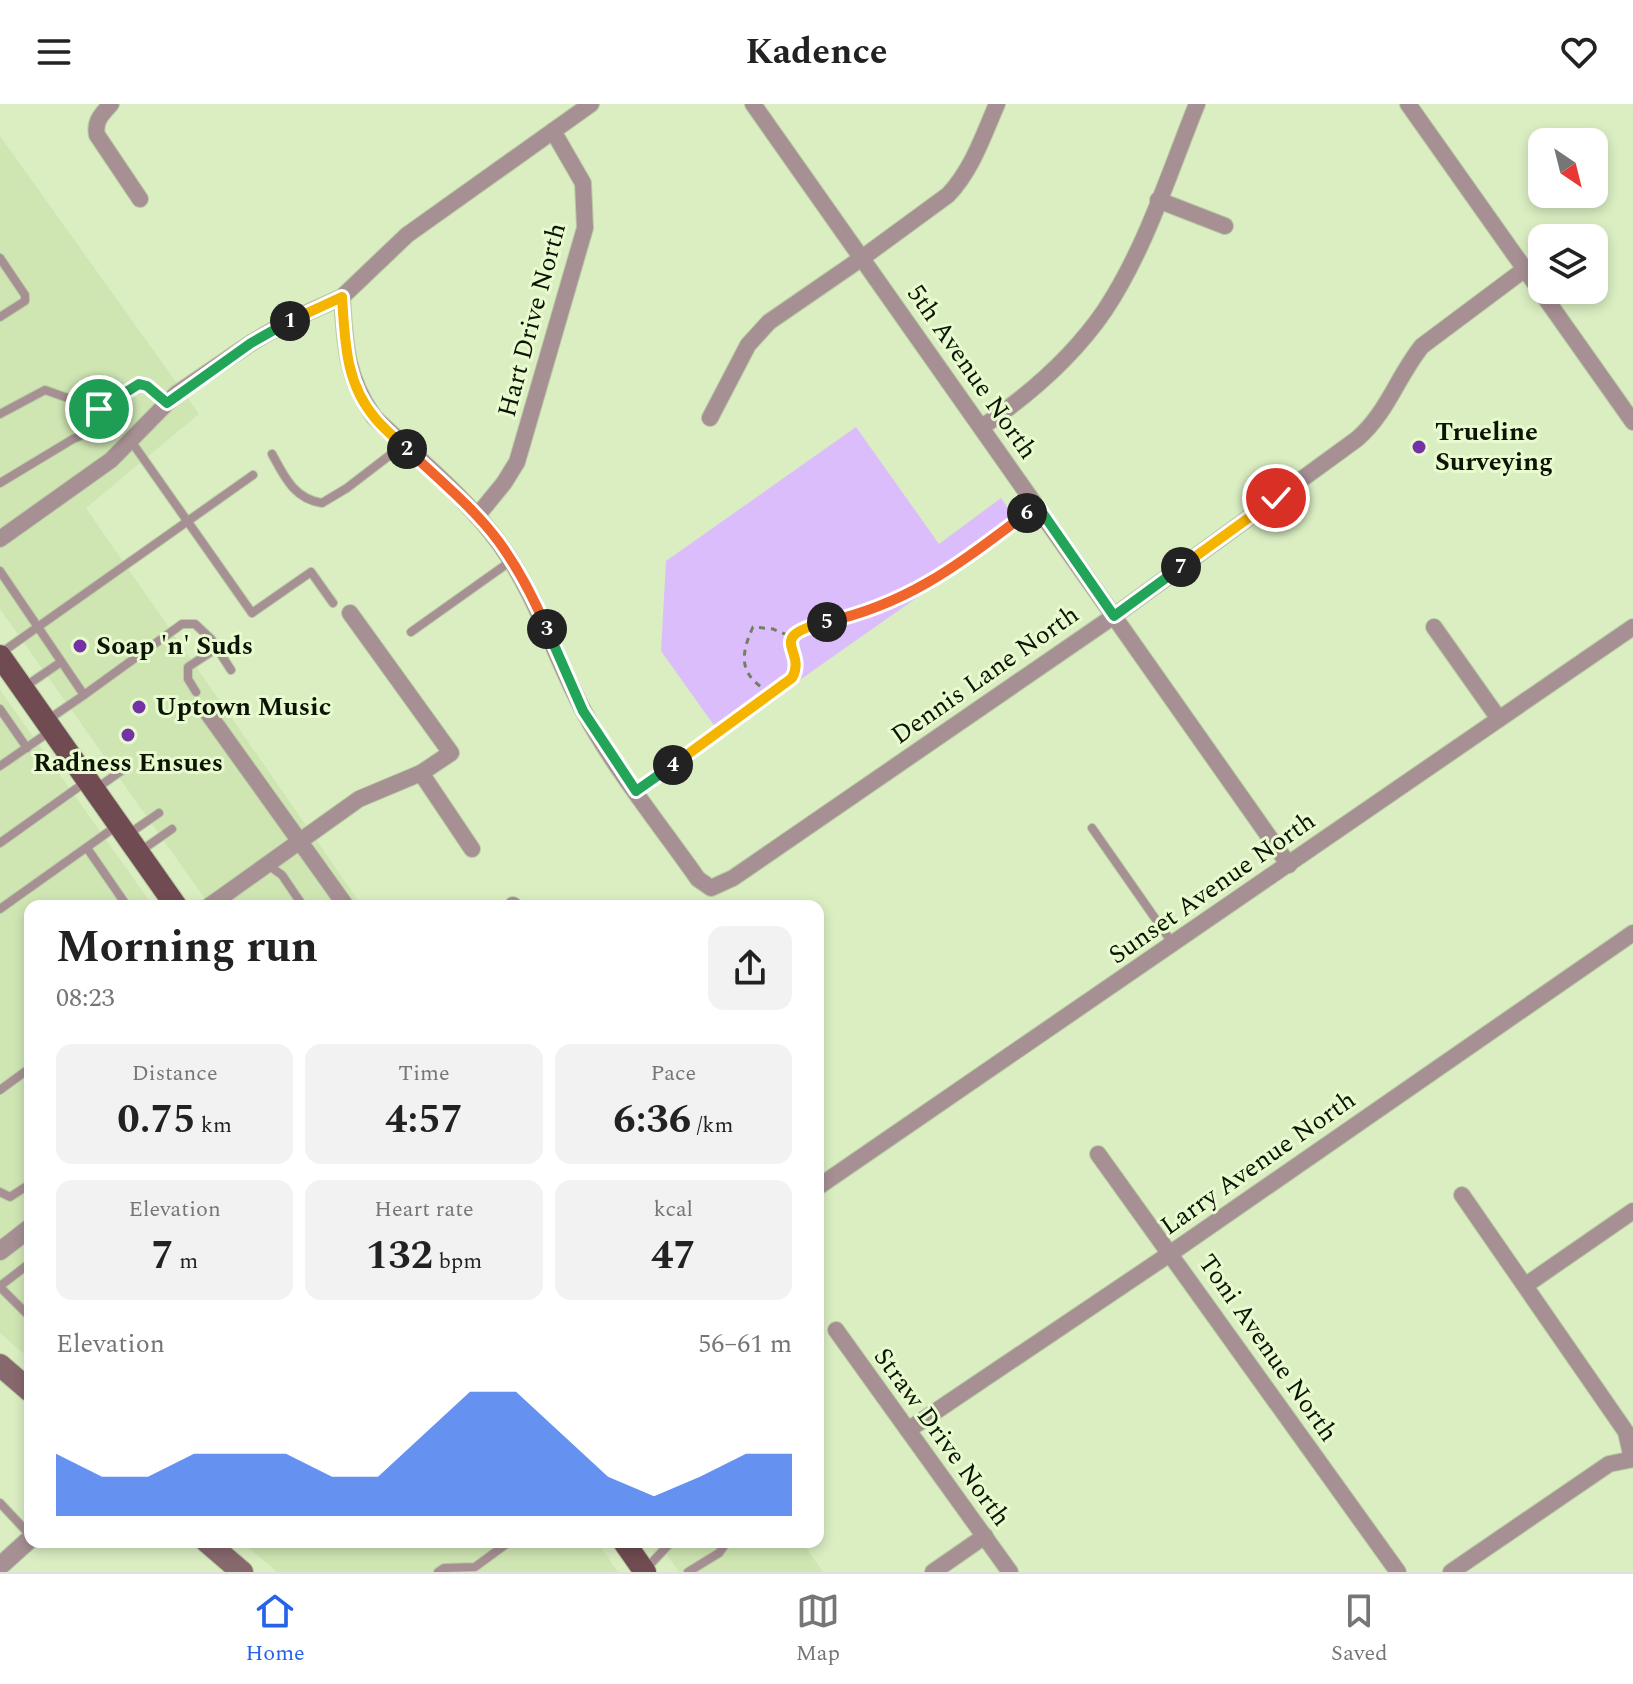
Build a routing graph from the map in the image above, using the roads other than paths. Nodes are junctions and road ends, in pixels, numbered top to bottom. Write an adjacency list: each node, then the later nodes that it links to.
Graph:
1 (111, 104): 8 (street)
2 (591, 104): 7 (street)
3 (753, 104): 12 (street, 5th Avenue North)
4 (997, 104): 12 (street)
5 (1197, 104): 9 (street)
6 (1408, 104): 13 (street)
7 (553, 131): 14 (street); 27 (street, Hart Drive North)
8 (140, 199)
9 (1158, 200): 10 (street); 21 (street)
10 (1225, 226)
11 (0, 258): 15 (lane)
12 (862, 258): 19 (street); 21 (street, 5th Avenue North)
13 (1525, 269): 20 (street); 34 (street, Dennis Lane North)
14 (342, 297): 16 (street); 23 (street)
15 (0, 317)
16 (167, 403): 17 (lane); 22 (street)
17 (99, 409): 18 (lane); 26 (lane)
18 (0, 414)
19 (710, 418)
20 (1633, 422)
21 (982, 427): 34 (street, 5th Avenue North)
22 (131, 441): 28 (lane); 29 (street)
23 (403, 445): 24 (lane); 27 (street)
24 (272, 454)
25 (253, 475): 28 (lane)
26 (0, 483)
27 (477, 516): 30 (street)
28 (188, 522): 32 (lane); 35 (lane)
29 (0, 539)
30 (511, 561): 34 (street, Dennis Lane North); 38 (lane)
31 (0, 571): 35 (lane)
32 (333, 603)
33 (350, 613): 53 (street)
34 (1114, 616): 64 (street, 5th Avenue North)
35 (38, 627): 40 (lane); 41 (lane)
36 (1434, 627): 48 (street)
37 (1633, 627): 48 (street, Sunset Avenue North)
38 (411, 632)
39 (217, 648): 42 (lane); 44 (lane); 45 (lane)
40 (0, 655): 43 (main road)
41 (61, 662): 43 (lane); 45 (lane)
42 (231, 670)
43 (23, 689): 49 (main road)
44 (196, 692)
45 (84, 695): 49 (lane)
46 (0, 709): 50 (lane)
47 (207, 712): 59 (street)
48 (1499, 719): 64 (street, Sunset Avenue North)
49 (49, 726): 50 (lane); 54 (main road)
50 (27, 748): 51 (lane)
51 (0, 766)
52 (127, 767): 54 (lane)
53 (421, 773): 59 (street); 62 (street)
54 (91, 785): 58 (main road); 60 (lane)
55 (159, 813): 58 (lane)
56 (1092, 828): 72 (lane)
57 (172, 829): 58 (lane)
58 (128, 838): 61 (lane); 66 (main road)
59 (299, 842): 63 (street); 69 (street)
60 (0, 843)
61 (87, 848): 65 (lane); 70 (lane)
62 (472, 849)
63 (268, 865): 67 (street); 68 (lane)
64 (1289, 865): 72 (street, Sunset Avenue North)
65 (123, 900)
66 (172, 900)
67 (223, 900)
68 (299, 900)
69 (342, 900)
70 (0, 909)
71 (1633, 933): 83 (street, Larry Avenue North)
72 (1173, 944): 76 (street, Sunset Avenue North)
73 (24, 1072): 74 (lane)
74 (0, 1090)
75 (1098, 1154): 83 (street, Toni Avenue North)
76 (824, 1183)
77 (24, 1188): 78 (lane)
78 (0, 1192)
79 (1462, 1195): 85 (street)
80 (1633, 1211): 85 (street)
81 (24, 1233): 82 (street)
82 (0, 1251)
83 (1171, 1253): 91 (street, Larry Avenue North); 109 (street, Toni Avenue North)
84 (24, 1268): 86 (lane)
85 (1526, 1285): 92 (street)
86 (0, 1287): 87 (lane)
87 (24, 1311)
88 (836, 1330): 91 (street, Straw Drive North)
89 (0, 1365): 90 (main road)
90 (24, 1386)
91 (908, 1430): 95 (street, Straw Drive North)
92 (1632, 1459): 110 (street)
93 (0, 1503): 94 (lane)
94 (24, 1530)
95 (985, 1536): 107 (street); 108 (street, Straw Drive North)
96 (24, 1543): 102 (street)
97 (214, 1548): 103 (main road)
98 (501, 1548): 104 (lane)
99 (628, 1548): 105 (main road)
100 (666, 1548): 105 (lane)
101 (723, 1548): 106 (lane)
102 (0, 1566)
103 (242, 1572)
104 (438, 1572)
105 (645, 1572)
106 (688, 1572)
107 (933, 1572)
108 (1010, 1572)
109 (1398, 1572)
110 (1451, 1572)

